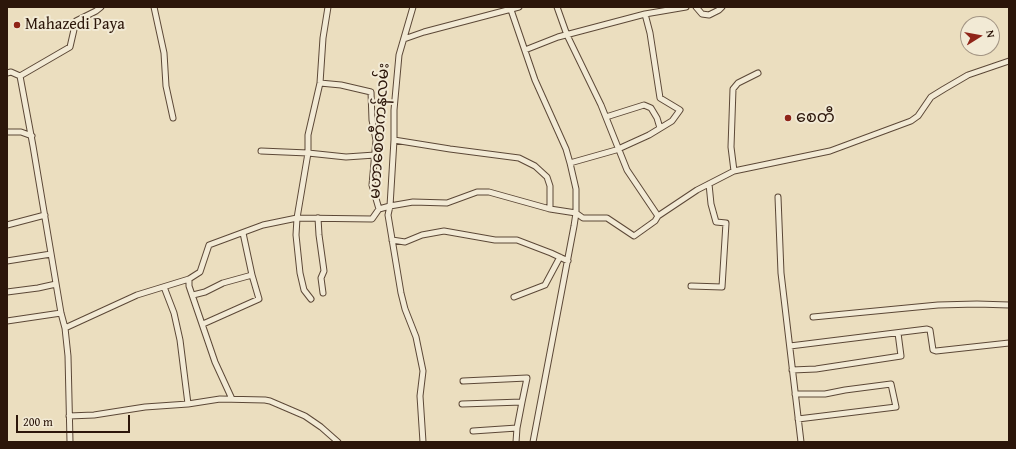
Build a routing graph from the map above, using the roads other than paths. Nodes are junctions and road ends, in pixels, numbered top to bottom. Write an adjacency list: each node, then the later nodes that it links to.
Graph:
1 (100, 7): 18 (street)
2 (154, 7): 21 (street)
3 (328, 7): 19 (street)
4 (413, 7): 13 (street, မဟာစေတီကန်လမ်း)
5 (519, 7): 10 (street)
6 (557, 7): 12 (street)
7 (686, 7): 11 (street)
8 (696, 7): 9 (street)
9 (722, 7)
10 (510, 8): 13 (street); 14 (street)
11 (645, 14): 12 (street); 22 (street)
12 (567, 35): 14 (street); 20 (street)
13 (404, 39): 25 (street, မဟာစေတီကန်လမ်း)
14 (525, 50): 30 (street)
15 (1009, 61): 31 (street)
16 (7, 73): 18 (street)
17 (758, 73): 31 (street)
18 (20, 76): 24 (street)
19 (320, 83): 28 (street); 29 (street)
20 (606, 117): 22 (street); 26 (street)
21 (173, 118)
22 (660, 128): 26 (street)
23 (7, 132): 24 (street)
24 (32, 136): 38 (street)
25 (394, 140): 34 (street, မဟာစေတီကန်လမ်း); 36 (street)
26 (618, 148): 30 (street); 39 (street)
27 (261, 151): 28 (street)
28 (308, 153): 29 (street); 40 (street)
29 (375, 155): 35 (street)
30 (570, 163): 37 (street)
31 (734, 171): 32 (street)
32 (709, 184): 39 (street); 52 (street)
33 (778, 197): 67 (street)
34 (390, 206): 35 (street, မဟာစေတီကန်လမ်း); 36 (street); 44 (street)
35 (379, 209): 41 (street, မဟာစေတီကန်လမ်း)
36 (550, 209): 37 (street)
37 (576, 213): 39 (street); 48 (street)
38 (45, 215): 42 (street); 45 (street)
39 (658, 216)
40 (297, 218): 41 (street, မဟာစေတီကန်လမ်း); 43 (street, မဟာစေတီကန်လမ်း); 58 (street)
41 (318, 218): 55 (street)
42 (7, 225)
43 (243, 233): 49 (street); 50 (street, မဟာစေတီကန်လမ်း)
44 (392, 240): 46 (street); 81 (street)
45 (51, 254): 47 (street); 51 (street)
46 (560, 257): 48 (street); 57 (street)
47 (7, 261)
48 (568, 261): 83 (street)
49 (252, 276): 56 (street); 63 (street)
50 (189, 280): 53 (street); 56 (street)
51 (56, 284): 54 (street); 60 (street)
52 (691, 286)
53 (164, 287): 64 (street); 73 (street)
54 (7, 292)
55 (323, 293)
56 (193, 295): 63 (street)
57 (514, 297)
58 (311, 299)
59 (1009, 305): 61 (street)
60 (61, 313): 62 (street); 64 (street)
61 (813, 317)
62 (7, 321)
63 (203, 324): 71 (street)
64 (65, 328): 75 (street)
65 (898, 333): 66 (street); 67 (street); 68 (street)
66 (1009, 343)
67 (790, 346): 68 (street)
68 (792, 370): 70 (street)
69 (463, 381): 72 (street)
70 (795, 394): 76 (street); 76 (street)
71 (232, 399): 73 (street); 80 (street)
72 (522, 402): 74 (street); 77 (street)
73 (188, 404): 75 (street)
74 (462, 404)
75 (69, 416): 79 (street)
76 (798, 419): 84 (street)
77 (518, 428): 78 (street); 82 (street)
78 (473, 431)
79 (70, 442)
80 (338, 442)
81 (423, 442)
82 (516, 442)
83 (533, 442)
84 (801, 442)

